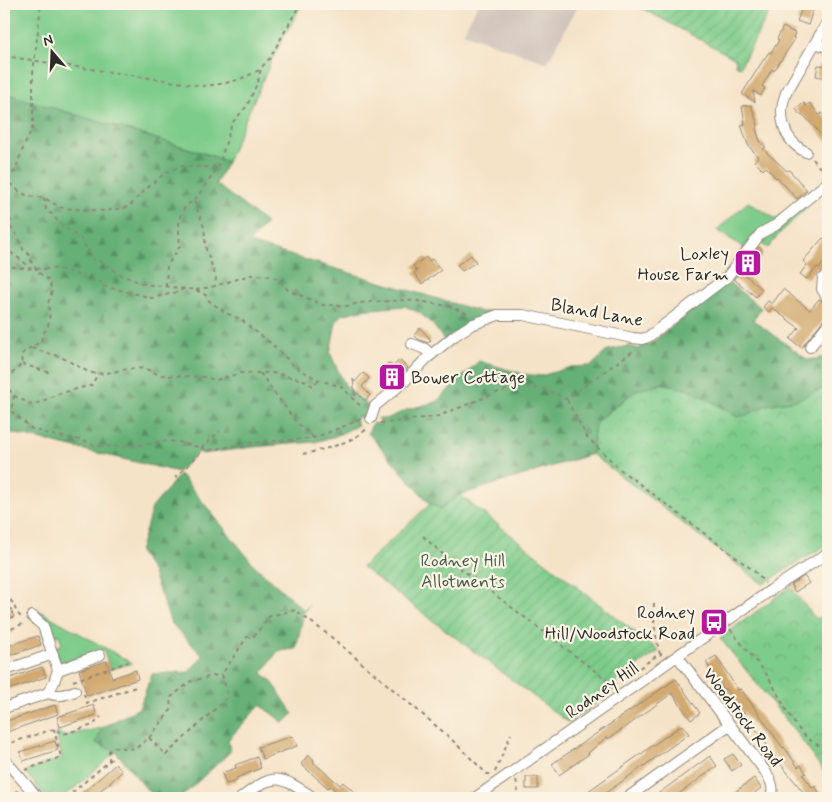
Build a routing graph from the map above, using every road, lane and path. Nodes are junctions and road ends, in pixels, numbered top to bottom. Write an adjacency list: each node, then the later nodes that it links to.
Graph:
1 (42, 4): 7 (path)
2 (300, 4): 8 (path)
3 (828, 21): 4 (street)
4 (816, 43): 5 (street); 9 (street)
5 (828, 48)
6 (4, 56): 7 (path)
7 (35, 60): 8 (path); 13 (path)
8 (261, 68): 10 (path)
9 (806, 152): 12 (path)
10 (218, 168): 15 (path); 16 (path)
11 (4, 178): 13 (path)
12 (828, 181): 32 (street, Bland Lane)
13 (7, 182): 14 (path); 15 (path)
14 (4, 187)
15 (44, 198): 25 (path)
16 (194, 201): 22 (path); 25 (path)
17 (4, 204): 20 (path)
18 (4, 248): 21 (path)
19 (4, 265): 21 (path)
20 (37, 268): 21 (path); 27 (path); 35 (path)
21 (30, 269)
22 (216, 278): 24 (path); 26 (path)
23 (823, 278): 29 (street)
24 (221, 284): 26 (path); 30 (path)
25 (166, 286): 27 (path)
26 (215, 286): 28 (path)
27 (186, 288): 28 (path)
28 (196, 290): 41 (path)
29 (828, 299)
30 (471, 315)
31 (828, 324): 34 (street)
32 (642, 339): 36 (street, Bland Lane); 44 (path)
33 (412, 344): 36 (street)
34 (810, 347)
35 (32, 348): 37 (path); 39 (path)
36 (432, 354): 47 (street, Bland Lane)
37 (22, 364): 38 (path); 42 (path)
38 (51, 373)
39 (98, 373): 40 (path); 43 (path)
40 (259, 373): 41 (path); 49 (path)
41 (320, 380): 47 (path)
42 (4, 382): 43 (path)
43 (14, 396): 46 (path)
44 (566, 399): 47 (path); 55 (path)
45 (4, 409): 46 (path)
46 (12, 411): 50 (path)
47 (371, 418): 49 (path); 51 (path)
48 (220, 430): 50 (path)
49 (314, 438): 50 (path)
50 (203, 449): 52 (path)
51 (303, 454)
52 (175, 478)
53 (423, 536): 62 (path)
54 (828, 553): 55 (street, Rodney Hill)
55 (771, 590): 59 (street, Rodney Hill)
56 (4, 595): 60 (path)
57 (654, 603): 62 (path)
58 (32, 616): 61 (street)
59 (725, 623): 64 (street, Rodney Hill); 79 (path)
60 (4, 632)
61 (53, 654): 66 (street); 67 (street)
62 (660, 654): 64 (path)
63 (100, 655): 67 (street)
64 (675, 659): 74 (street, Woodstock Road); 83 (street, Rodney Hill)
65 (128, 662): 69 (path)
66 (6, 670)
67 (58, 670): 71 (street)
68 (222, 674): 76 (path); 77 (path); 77 (path)
69 (74, 686): 70 (path); 71 (street)
70 (136, 687)
71 (48, 693): 72 (street)
72 (4, 708)
73 (101, 717): 75 (path)
74 (730, 725): 86 (street, Woodstock Road); 94 (street)
75 (54, 729): 78 (path); 84 (path)
76 (511, 734)
77 (149, 738): 82 (path)
78 (4, 745)
79 (828, 748)
80 (115, 756): 82 (path)
81 (4, 759): 84 (street)
82 (109, 761): 89 (path)
83 (514, 771): 92 (street, Rodney Hill); 93 (path)
84 (16, 773): 85 (street)
85 (26, 784): 87 (path); 88 (street)
86 (775, 797)
87 (8, 798)
88 (38, 798)
89 (66, 798)
90 (241, 798): 91 (street)
91 (314, 798)
92 (475, 798)
93 (519, 798)
94 (627, 798)

